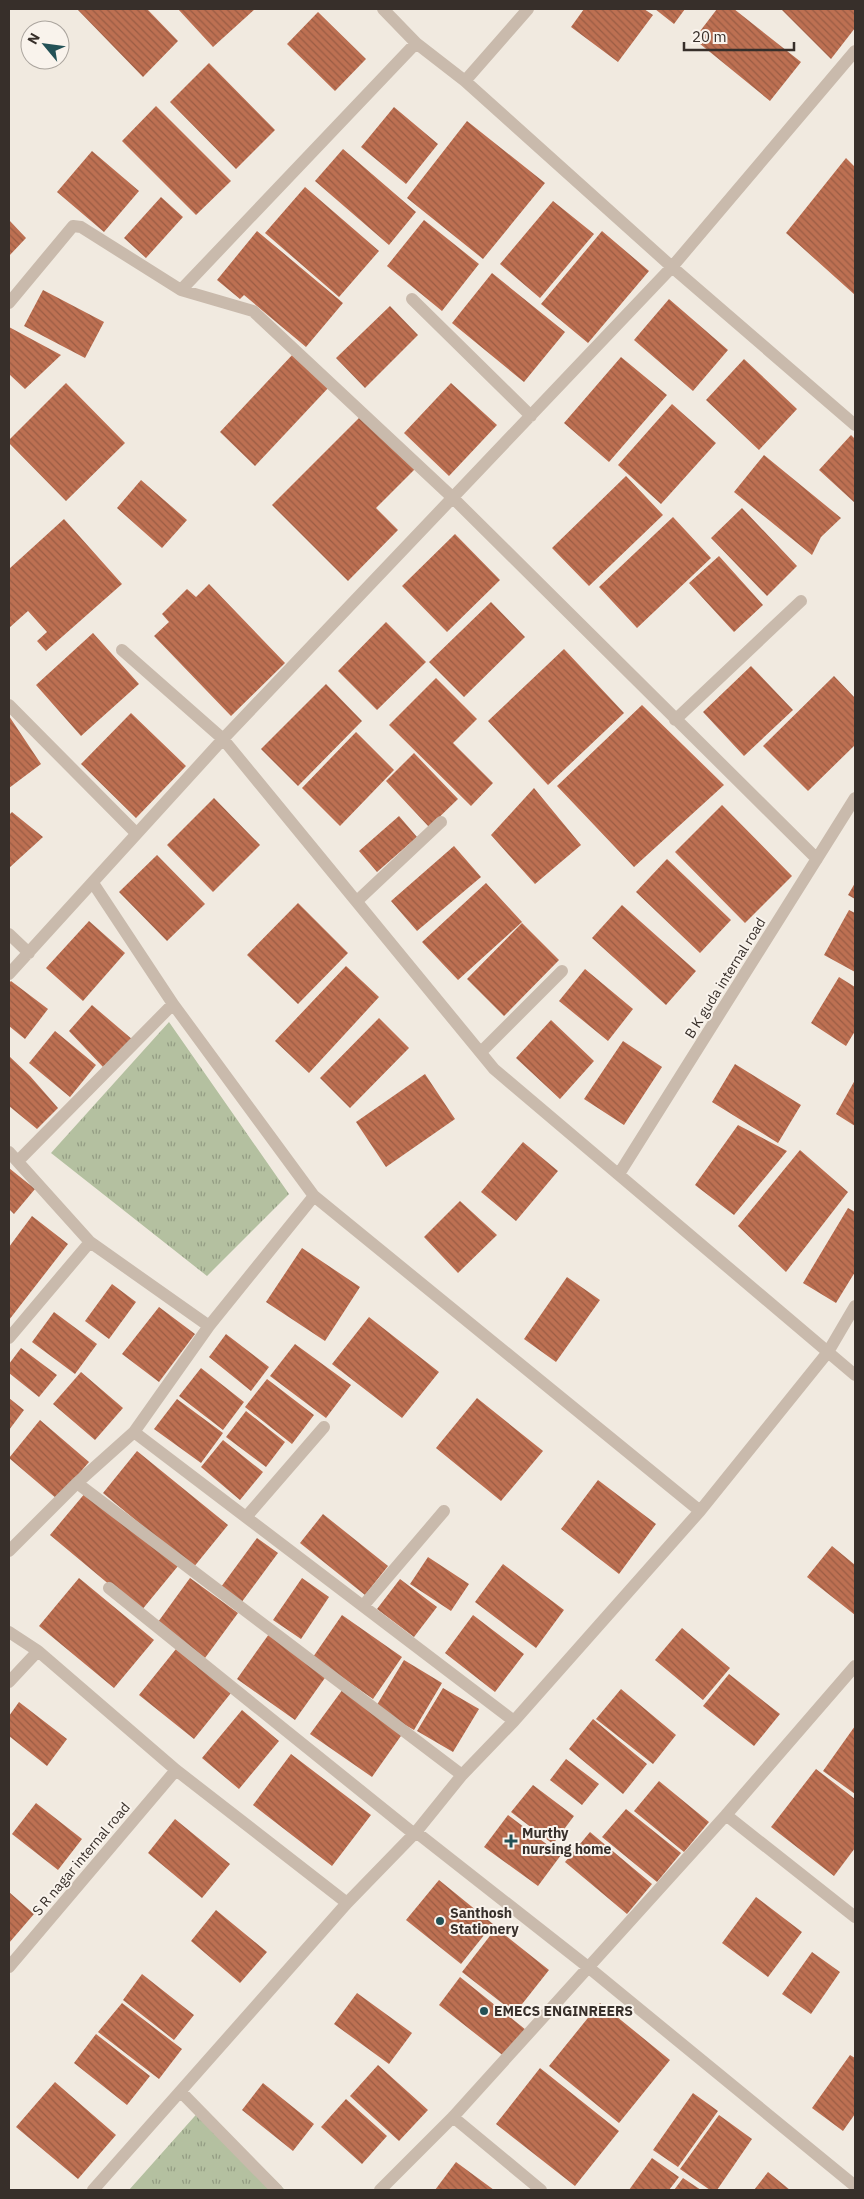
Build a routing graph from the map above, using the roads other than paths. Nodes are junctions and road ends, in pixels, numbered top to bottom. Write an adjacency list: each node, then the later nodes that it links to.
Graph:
1 (383, 9): 3 (street)
2 (528, 9): 5 (street)
3 (416, 43): 5 (street); 7 (street)
4 (855, 52): 6 (street)
5 (465, 81): 6 (street)
6 (672, 267): 10 (street); 11 (street)
7 (181, 290): 9 (street); 12 (street)
8 (412, 299): 10 (street)
9 (9, 303)
10 (532, 416): 12 (street)
11 (855, 425)
12 (452, 497): 16 (street); 17 (street)
13 (801, 602): 16 (street)
14 (122, 650): 17 (street)
15 (9, 705): 20 (street)
16 (675, 720): 21 (street)
17 (223, 739): 20 (street); 23 (street)
18 (855, 798): 21 (street, B K guda internal road)
19 (442, 822): 23 (street)
20 (136, 833): 22 (street)
21 (817, 859): 32 (street, B K guda internal road)
22 (93, 883): 25 (street); 28 (street)
23 (357, 901): 29 (street)
24 (9, 934): 25 (street)
25 (29, 953): 27 (street)
26 (562, 971): 29 (street)
27 (9, 974)
28 (173, 1004): 31 (street); 33 (street)
29 (481, 1052): 32 (street)
30 (9, 1152): 31 (street)
31 (18, 1161): 34 (street)
32 (619, 1174): 38 (street)
33 (314, 1196): 36 (street); 44 (street)
34 (90, 1242): 36 (street); 37 (street)
35 (855, 1306): 38 (street)
36 (210, 1326): 41 (street)
37 (9, 1338)
38 (828, 1352): 39 (street); 44 (street)
39 (855, 1375)
40 (324, 1427): 45 (street)
41 (134, 1432): 42 (street); 45 (street)
42 (77, 1483): 46 (street); 55 (street)
43 (444, 1511): 48 (street)
44 (700, 1511): 53 (street)
45 (247, 1516): 48 (street)
46 (9, 1551)
47 (109, 1588): 57 (street)
48 (363, 1606): 53 (street)
49 (9, 1632): 50 (street)
50 (38, 1651): 52 (street); 54 (street)
51 (855, 1666): 56 (street)
52 (9, 1682)
53 (514, 1721): 55 (street)
54 (176, 1770): 58 (street); 60 (street, S R nagar internal road)
55 (462, 1775): 57 (street)
56 (726, 1815): 59 (street); 61 (street)
57 (414, 1833): 58 (street); 61 (street)
58 (347, 1903): 62 (street)
59 (855, 1917)
60 (9, 1967)
61 (588, 1967): 63 (street); 64 (street)
62 (181, 2092): 65 (street); 66 (street)
63 (453, 2117): 67 (street); 68 (street)
64 (855, 2186)
65 (93, 2190)
66 (277, 2190)
67 (380, 2190)
68 (541, 2190)

